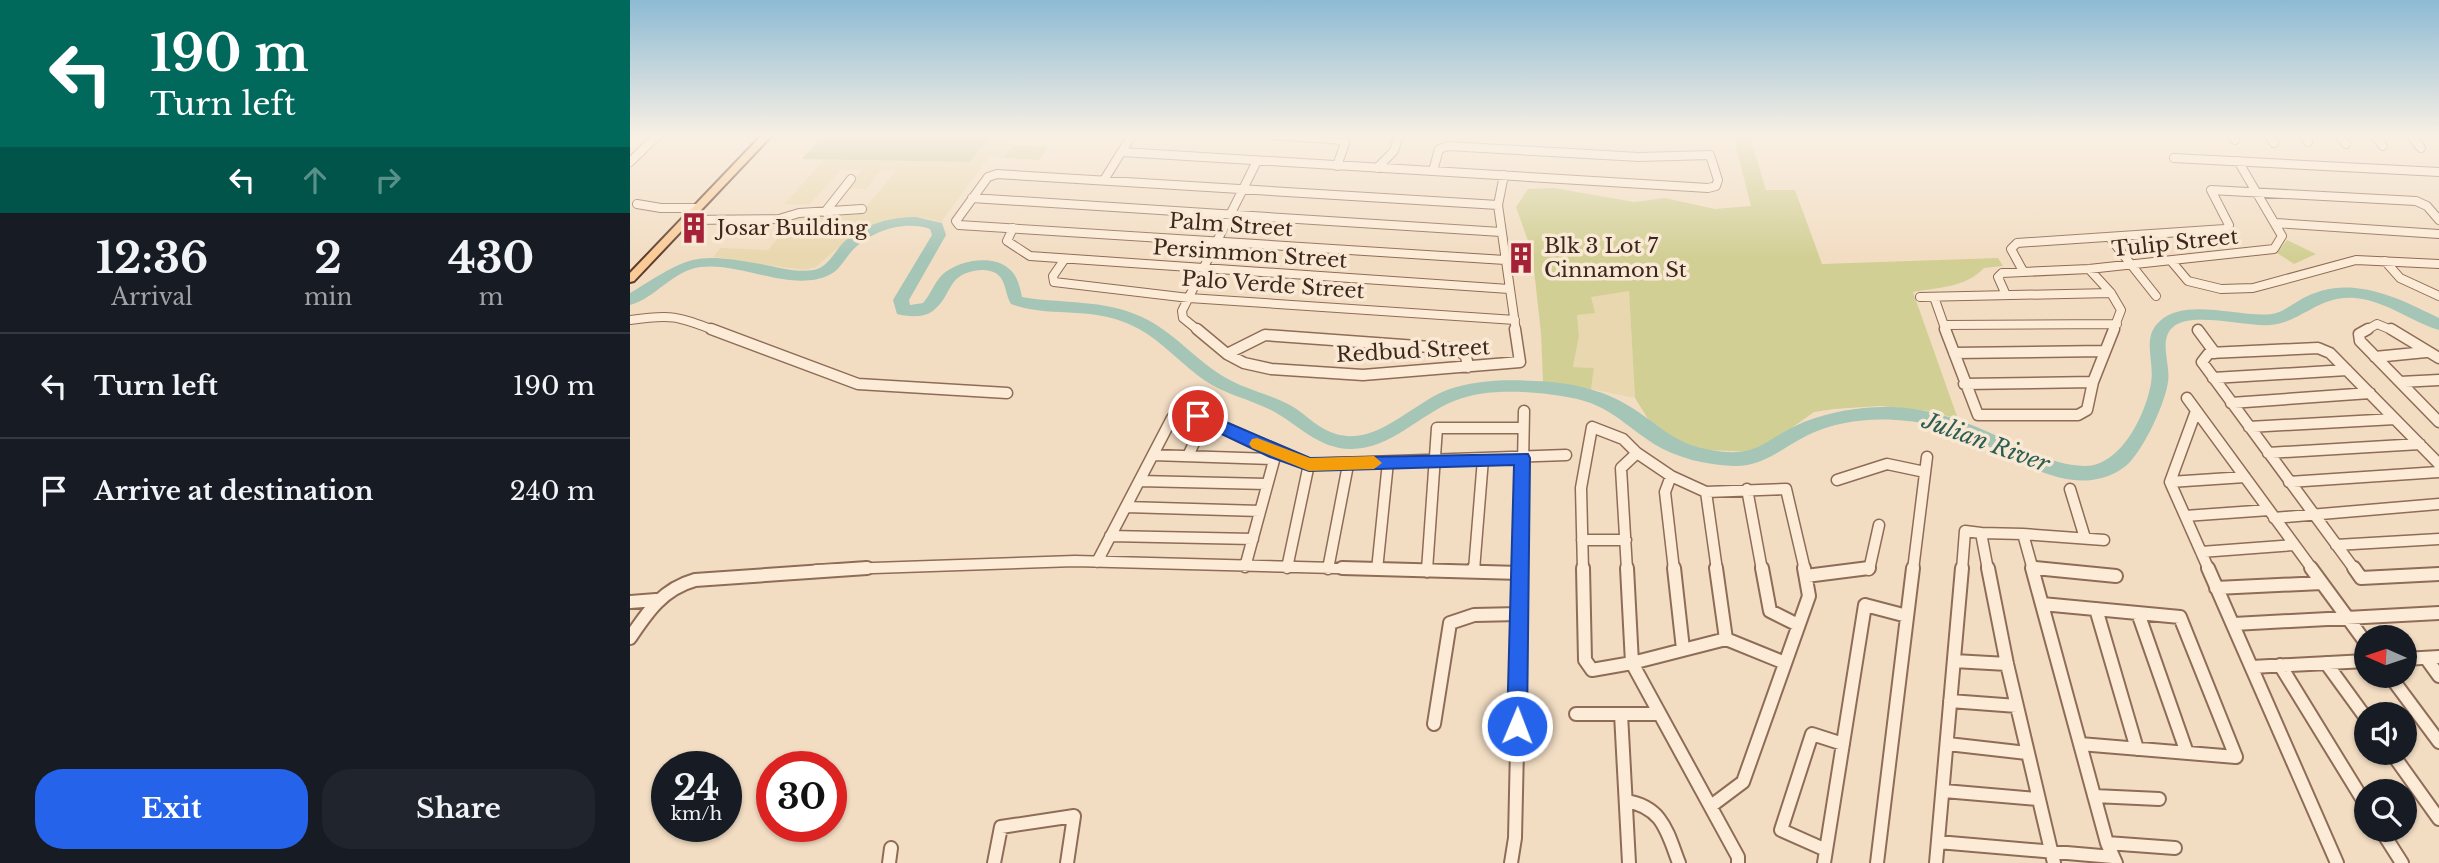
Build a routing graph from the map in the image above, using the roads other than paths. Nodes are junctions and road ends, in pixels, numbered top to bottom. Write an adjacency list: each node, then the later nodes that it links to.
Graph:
1 (729, 175): 17 (main road)
2 (992, 175): 14 (street)
3 (998, 175): 11 (street)
4 (1107, 175): 11 (street)
5 (1250, 175): 12 (street)
6 (1504, 175): 16 (street)
7 (1508, 175): 8 (street)
8 (1716, 175)
9 (2246, 175): 13 (street)
10 (851, 178): 19 (street)
11 (1104, 180): 12 (street)
12 (1244, 189): 16 (street); 20 (street)
13 (2256, 192): 22 (street); 23 (street); 27 (street)
14 (972, 198): 20 (street); 24 (street, Palm Street)
15 (637, 204): 17 (street)
16 (1498, 205): 25 (street)
17 (698, 208): 21 (main road)
18 (862, 209): 19 (street)
19 (825, 212): 21 (street)
20 (1230, 215): 25 (street); 28 (street)
21 (686, 220): 35 (main road)
22 (2439, 220)
23 (2276, 223): 26 (street); 32 (street, Tulip Street)
24 (1013, 228): 28 (street, Palm Street); 29 (street, Persimmon Street)
25 (1501, 232): 30 (street)
26 (2439, 234)
27 (2110, 239): 34 (street); 38 (street)
28 (1217, 242): 30 (street, Palm Street); 36 (street)
29 (1064, 260): 36 (street, Persimmon Street); 47 (street, Palo Verde Street)
30 (1505, 260): 40 (street)
31 (2385, 261): 32 (street); 33 (street); 44 (street)
32 (2172, 262): 34 (street, Tulip Street)
33 (2439, 264)
34 (2131, 265): 37 (street, Tulip Street); 43 (street)
35 (635, 266): 39 (main road)
36 (1203, 269): 40 (street, Persimmon Street); 47 (street)
37 (2089, 269): 38 (street, Tulip Street); 41 (street)
38 (2023, 271): 42 (street)
39 (630, 279)
40 (1509, 289): 49 (street)
41 (2111, 293): 42 (street); 50 (street)
42 (2006, 295): 46 (street)
43 (2156, 296)
44 (2439, 296)
45 (1920, 297): 46 (street)
46 (1934, 297): 51 (street)
47 (1189, 298): 49 (street, Palo Verde Street); 57 (street, Redbud Street)
48 (630, 320): 67 (street)
49 (1515, 320): 60 (street, Redbud Street)
50 (2117, 324): 51 (street); 53 (street)
51 (1944, 325): 55 (street)
52 (2198, 330): 56 (street)
53 (2104, 351): 55 (street); 64 (street)
54 (2427, 352): 58 (street); 58 (street); 59 (street)
55 (1954, 353): 66 (street)
56 (2215, 353): 61 (street); 62 (street)
57 (1227, 354): 60 (street, Redbud Street); 60 (street)
58 (2375, 357): 65 (street)
59 (2439, 358)
60 (1468, 368)
61 (2347, 370): 62 (street); 68 (street)
62 (2213, 378): 70 (street)
63 (2439, 380): 65 (street)
64 (2093, 382): 66 (street); 66 (street)
65 (2400, 382): 72 (street)
66 (1964, 384)
67 (1007, 393)
68 (2370, 393): 70 (street); 76 (street)
69 (2187, 398): 74 (street)
70 (2231, 403): 79 (street)
71 (2439, 409): 72 (street)
72 (2427, 410): 77 (street)
73 (1524, 411): 78 (street)
74 (2196, 411): 98 (street); 101 (street)
75 (1205, 419): 83 (street); 85 (street); 86 (street)
76 (2395, 419): 79 (street); 80 (street)
77 (2439, 422)
78 (1523, 428): 88 (street); 89 (street)
79 (2249, 428): 82 (street)
80 (2420, 444): 82 (street); 93 (street)
81 (1637, 453): 97 (street); 120 (street); 121 (street)
82 (2268, 453): 102 (street)
83 (1153, 455): 85 (street); 100 (street)
84 (1566, 455): 88 (street)
85 (1188, 456): 86 (street)
86 (1275, 456): 92 (street); 103 (street)
87 (1927, 457): 95 (street)
88 (1522, 458): 90 (street); 134 (street)
89 (1433, 459): 90 (street); 91 (street); 132 (street)
90 (1483, 459): 133 (street)
91 (1388, 462): 94 (street); 131 (street)
92 (1309, 464): 94 (street); 128 (street)
93 (2439, 464)
94 (1348, 465): 130 (street)
95 (1925, 472): 99 (street); 147 (street)
96 (2439, 472): 102 (street)
97 (1671, 476): 106 (street); 154 (street)
98 (2245, 477): 101 (street); 111 (street)
99 (1837, 480)
100 (1139, 481): 103 (street); 108 (street)
101 (2170, 482): 112 (street)
102 (2289, 482): 110 (street)
103 (1267, 484): 109 (street)
104 (1747, 489): 106 (street); 136 (street); 150 (street)
105 (2070, 489): 117 (street)
106 (1706, 492): 153 (street)
107 (2439, 504): 110 (street)
108 (1126, 507): 109 (street); 116 (street)
109 (1260, 511): 118 (street)
110 (2313, 513): 111 (street); 124 (street)
111 (2272, 514): 112 (street); 123 (street)
112 (2185, 516): 125 (street)
113 (1879, 524): 136 (street)
114 (1980, 533): 115 (street); 158 (street); 163 (street)
115 (2023, 534): 117 (street); 129 (street)
116 (1110, 536): 118 (street); 126 (street)
117 (2085, 538): 122 (street)
118 (1252, 539): 127 (street)
119 (2439, 539): 124 (street)
120 (1582, 540): 121 (street); 160 (street)
121 (1626, 540): 160 (street)
122 (2104, 540)
123 (2294, 545): 125 (street); 138 (street)
124 (2336, 545): 135 (street)
125 (2201, 552): 139 (street)
126 (1097, 562): 127 (street); 140 (street)
127 (1245, 567): 128 (street)
128 (1287, 568): 130 (street)
129 (2033, 568): 137 (street); 142 (street)
130 (1328, 569): 131 (street)
131 (1377, 570): 132 (street)
132 (1427, 571): 133 (street)
133 (1474, 572): 134 (street)
134 (1520, 573): 146 (street)
135 (2439, 574)
136 (1806, 576): 150 (street)
137 (2116, 576)
138 (2322, 583): 139 (street); 148 (street)
139 (2216, 588): 149 (street)
140 (656, 600): 141 (street); 152 (street)
141 (630, 602)
142 (2042, 604): 143 (street); 178 (street)
143 (2096, 609): 144 (street); 179 (street)
144 (2138, 613): 181 (street); 181 (street)
145 (2439, 613): 148 (street)
146 (1520, 614): 174 (street); 202 (street)
147 (1907, 616): 176 (street); 206 (street)
148 (2348, 618): 149 (street); 151 (street)
149 (2234, 624): 165 (street)
150 (1798, 625): 161 (street)
151 (2354, 626)
152 (630, 638)
153 (1726, 639): 154 (street); 161 (street)
154 (1683, 649): 160 (street)
155 (2439, 657): 157 (street)
156 (2417, 658): 157 (street)
157 (2426, 658): 166 (street)
158 (1954, 661): 163 (street); 168 (street)
159 (2354, 662): 162 (street)
160 (1632, 663): 173 (street)
161 (1785, 663): 189 (street)
162 (2326, 663): 164 (street); 169 (street)
163 (2007, 664): 170 (street)
164 (2280, 665): 165 (street); 183 (street)
165 (2252, 667): 208 (street)
166 (2439, 676)
167 (2399, 688): 175 (street)
168 (1950, 701): 170 (street); 177 (street)
169 (2354, 702)
170 (2017, 706): 180 (street)
171 (1576, 714): 172 (street)
172 (1621, 714): 173 (street); 188 (street)
173 (1660, 714): 189 (street)
174 (1434, 724)
175 (2439, 743)
176 (1843, 744): 196 (street); 196 (street)
177 (1948, 744): 180 (street); 184 (street)
178 (2080, 744): 179 (street); 185 (street)
179 (2137, 749): 181 (street)
180 (2027, 753): 186 (street)
181 (2187, 753)
182 (2400, 765): 190 (street)
183 (2354, 785)
184 (1944, 791): 186 (street); 191 (street)
185 (2094, 796): 187 (street); 193 (street)
186 (2038, 799): 197 (street)
187 (2159, 799)
188 (1626, 801): 203 (street); 204 (street)
189 (1711, 806): 205 (street)
190 (2439, 818)
191 (1938, 842): 197 (street); 207 (street)
192 (2389, 842): 209 (street)
193 (2108, 843): 195 (street); 198 (street)
194 (891, 848): 199 (street)
195 (2175, 848)
196 (1825, 857)
197 (2053, 857): 198 (street)
198 (2114, 860)
199 (889, 863)
200 (994, 863): 201 (street)
201 (1067, 863)
202 (1511, 863)
203 (1629, 863)
204 (1679, 863)
205 (1738, 863)
206 (1877, 863)
207 (1936, 863)
208 (2337, 863)
209 (2402, 863)

